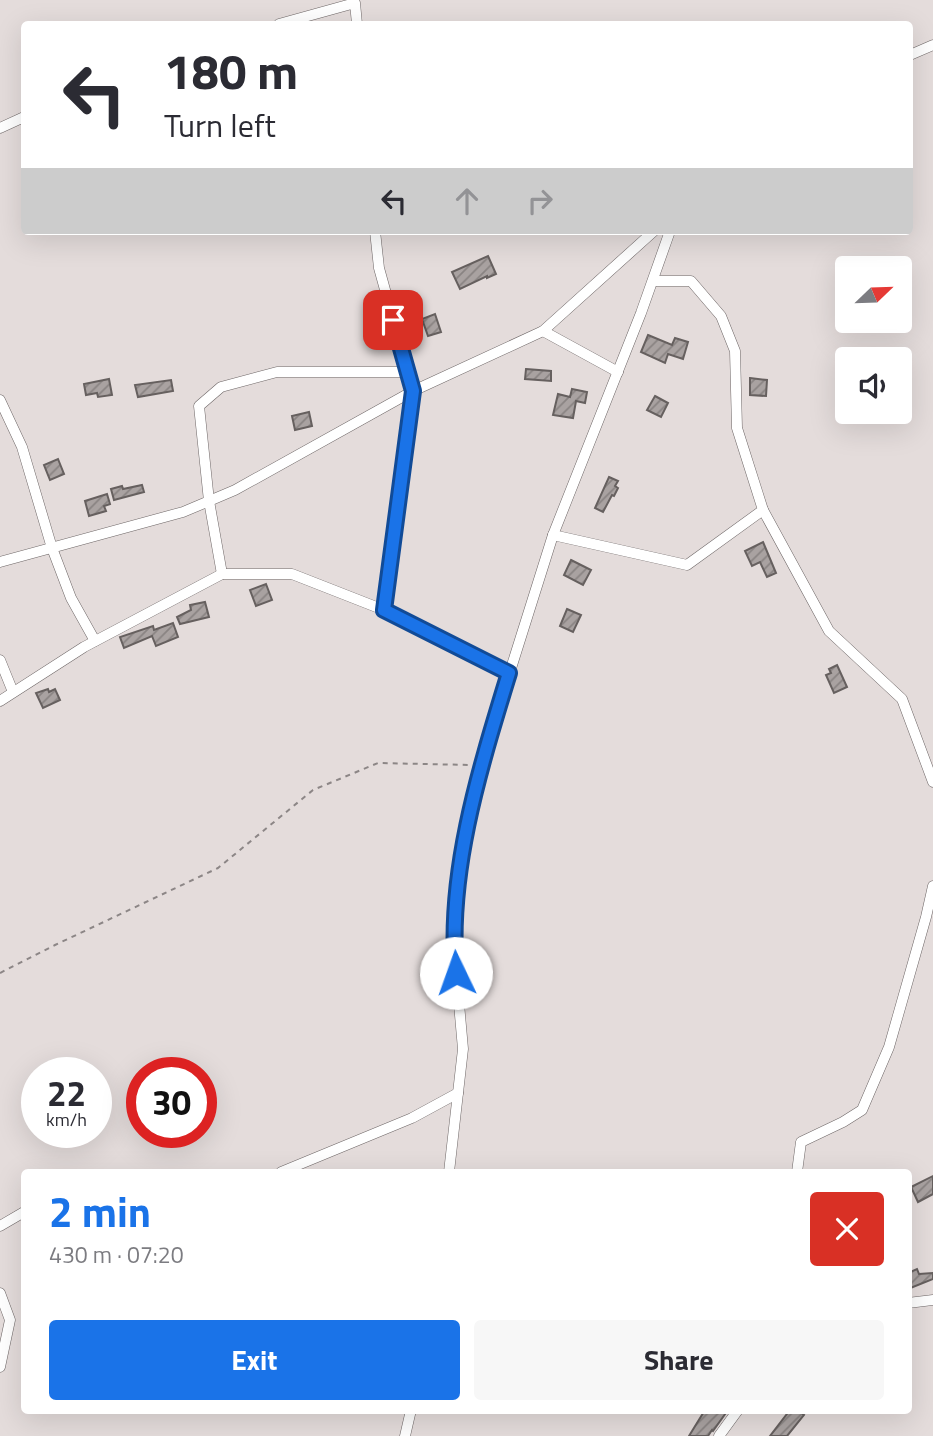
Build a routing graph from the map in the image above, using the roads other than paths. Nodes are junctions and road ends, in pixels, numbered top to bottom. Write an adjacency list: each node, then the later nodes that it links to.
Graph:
1 (290, 21): 2 (street)
2 (357, 21)
3 (933, 45): 4 (street)
4 (913, 54)
5 (21, 118): 6 (street)
6 (0, 128)
7 (375, 235): 12 (street)
8 (650, 235): 11 (street)
9 (669, 235): 10 (street)
10 (653, 281): 13 (street); 17 (street)
11 (544, 331): 13 (street); 14 (street)
12 (408, 372): 14 (street); 16 (street)
13 (618, 372): 18 (street)
14 (413, 391): 16 (street); 22 (street)
15 (0, 400): 19 (street)
16 (209, 501): 19 (street); 21 (street)
17 (763, 510): 18 (street); 28 (street)
18 (553, 535): 25 (street)
19 (52, 548): 20 (street); 23 (street)
20 (0, 562)
21 (222, 574): 22 (street); 23 (street)
22 (384, 610): 25 (street)
23 (95, 641): 26 (street)
24 (0, 660): 26 (street)
25 (509, 673): 30 (street)
26 (13, 692): 27 (street)
27 (0, 701)
28 (933, 782)
29 (933, 886): 33 (street)
30 (458, 1093): 31 (street); 32 (street)
31 (288, 1169)
32 (449, 1169)
33 (797, 1169)
34 (21, 1214): 35 (street)
35 (0, 1226)
36 (0, 1293): 39 (street)
37 (933, 1300): 38 (street)
38 (912, 1303)
39 (0, 1367)
40 (410, 1414): 42 (street)
41 (735, 1414): 43 (street)
42 (405, 1436)
43 (719, 1436)

